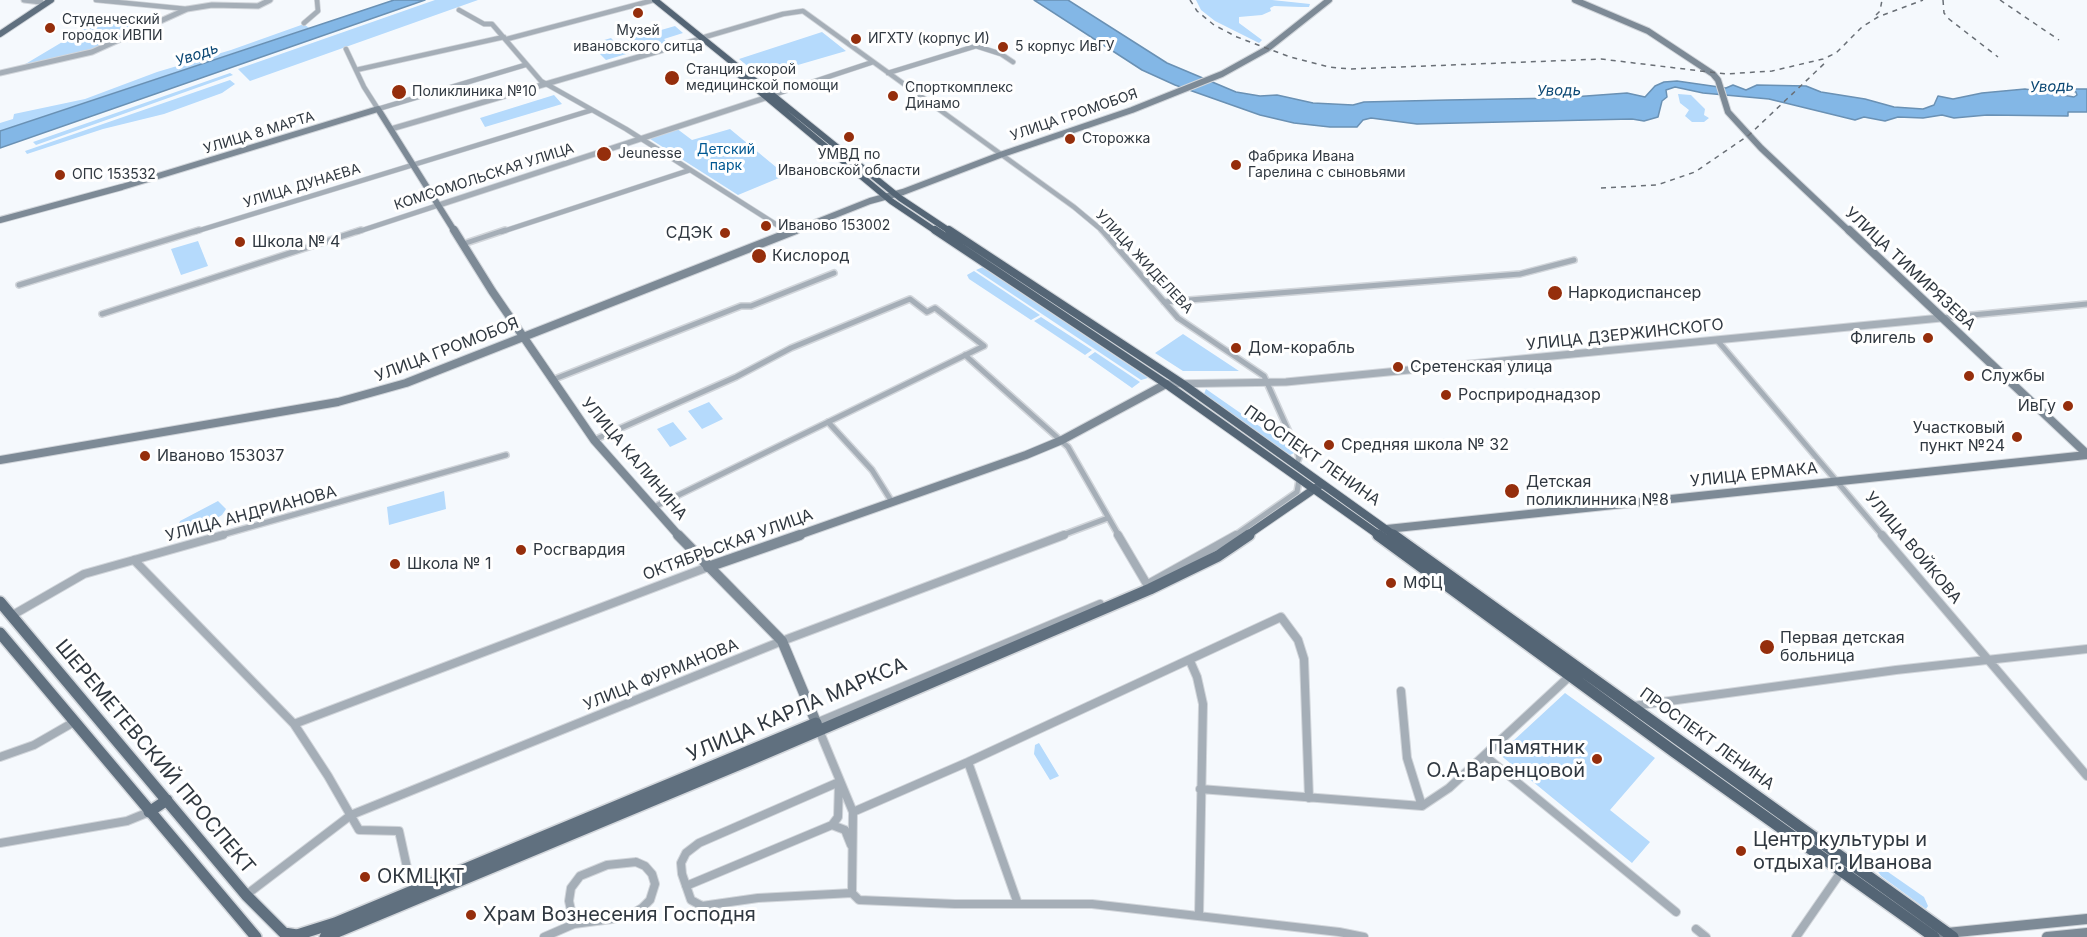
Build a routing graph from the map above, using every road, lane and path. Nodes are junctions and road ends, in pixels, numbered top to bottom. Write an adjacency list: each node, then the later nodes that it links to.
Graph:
1 (24, 0): 9 (street)
2 (51, 0): 14 (main road)
3 (96, 0): 10 (street)
4 (270, 0): 10 (street)
5 (317, 0): 12 (street)
6 (652, 0): 15 (street); 16 (highway, ПРОСПЕКТ ЛЕНИНА)
7 (1329, 0): 30 (main road, УЛИЦА ГРОМОБОЯ)
8 (1575, 0): 46 (main road, УЛИЦА ТИМИРЯЗЕВА)
9 (43, 1): 13 (main road)
10 (187, 9): 23 (street)
11 (459, 10): 15 (street)
12 (304, 23)
13 (0, 29)
14 (0, 34)
15 (506, 38): 20 (street); 21 (street)
16 (700, 39): 18 (street, УЛИЦА ЖИДЕЛЕВА); 24 (street); 25 (highway, ПРОСПЕКТ ЛЕНИНА)
17 (346, 49): 21 (street, УЛИЦА КАЛИНИНА)
18 (873, 62): 22 (street, УЛИЦА ЖИДЕЛЕВА); 25 (street, КОМСОМОЛЬСКАЯ УЛИЦА)
19 (1013, 62): 22 (street)
20 (525, 65): 24 (street); 26 (street, УЛИЦА 8 МАРТА)
21 (356, 70): 26 (street, УЛИЦА КАЛИНИНА)
22 (888, 72): 30 (street, УЛИЦА ЖИДЕЛЕВА)
23 (0, 73)
24 (546, 84): 27 (street); 28 (street)
25 (769, 96): 29 (street, КОМСОМОЛЬСКАЯ УЛИЦА); 33 (highway, ПРОСПЕКТ ЛЕНИНА); 34 (highway, ПРОСПЕКТ ЛЕНИНА)
26 (378, 109): 28 (main road, УЛИЦА КАЛИНИНА); 37 (main road, УЛИЦА 8 МАРТА)
27 (592, 110): 29 (street); 31 (street, УЛИЦА ДУНАЕВА)
28 (391, 129): 31 (main road, УЛИЦА КАЛИНИНА)
29 (639, 138): 32 (street); 36 (street, КОМСОМОЛЬСКАЯ УЛИЦА)
30 (1000, 155): 34 (main road, УЛИЦА ГРОМОБОЯ); 43 (street, УЛИЦА ЖИДЕЛЕВА)
31 (413, 164): 36 (main road, УЛИЦА КАЛИНИНА); 42 (street, УЛИЦА ДУНАЕВА)
32 (690, 170): 38 (street); 39 (street)
33 (873, 186): 34 (highway, ПРОСПЕКТ ЛЕНИНА); 35 (main road)
34 (890, 196): 35 (main road, УЛИЦА ГРОМОБОЯ); 38 (main road, УЛИЦА ГРОМОБОЯ); 52 (highway, ПРОСПЕКТ ЛЕНИНА); 53 (highway, ПРОСПЕКТ ЛЕНИНА)
35 (867, 199): 38 (main road, УЛИЦА ГРОМОБОЯ)
36 (439, 205): 39 (main road, УЛИЦА КАЛИНИНА); 45 (street, КОМСОМОЛЬСКАЯ УЛИЦА)
37 (0, 220)
38 (788, 231): 47 (main road, УЛИЦА ГРОМОБОЯ)
39 (463, 244): 47 (main road, УЛИЦА КАЛИНИНА)
40 (1574, 260): 43 (street)
41 (834, 273): 50 (street)
42 (19, 285)
43 (1164, 302): 51 (street, УЛИЦА ЖИДЕЛЕВА)
44 (2087, 304): 46 (street, УЛИЦА ДЗЕРЖИНСКОГО)
45 (102, 314)
46 (1941, 318): 48 (street, УЛИЦА ДЗЕРЖИНСКОГО); 57 (main road, УЛИЦА ТИМИРЯЗЕВА)
47 (522, 336): 50 (main road, УЛИЦА КАЛИНИНА); 58 (main road, УЛИЦА ГРОМОБОЯ); 60 (main road, УЛИЦА ГРОМОБОЯ)
48 (1717, 340): 51 (street, УЛИЦА ДЗЕРЖИНСКОГО); 63 (street, УЛИЦА ВОЙКОВА)
49 (964, 355): 54 (street); 55 (street); 56 (street)
50 (552, 380): 55 (main road, УЛИЦА КАЛИНИНА)
51 (1269, 383): 53 (street, УЛИЦА ДЗЕРЖИНСКОГО); 61 (street)
52 (1166, 384): 53 (street, УЛИЦА ДЗЕРЖИНСКОГО); 56 (main road, ОКТЯБРЬСКАЯ УЛИЦА); 62 (highway, ПРОСПЕКТ ЛЕНИНА)
53 (1183, 384): 61 (highway, ПРОСПЕКТ ЛЕНИНА)
54 (828, 422): 65 (street); 66 (street)
55 (594, 440): 66 (main road, УЛИЦА КАЛИНИНА)
56 (1062, 440): 65 (main road, ОКТЯБРЬСКАЯ УЛИЦА); 67 (street)
57 (2087, 454): 63 (main road, УЛИЦА ЕРМАКА)
58 (0, 455)
59 (506, 455): 70 (street, УЛИЦА АНДРИАНОВА)
60 (0, 460)
61 (1296, 465): 64 (highway, ПРОСПЕКТ ЛЕНИНА)
62 (1299, 480): 64 (highway, ПРОСПЕКТ ЛЕНИНА); 72 (street, УЛИЦА КАРЛА МАРКСА)
63 (1838, 481): 68 (main road, УЛИЦА ЕРМАКА); 78 (street, УЛИЦА ВОЙКОВА)
64 (1318, 487): 68 (highway, ПРОСПЕКТ ЛЕНИНА); 69 (highway, ПРОСПЕКТ ЛЕНИНА); 72 (main road, УЛИЦА КАРЛА МАРКСА)
65 (892, 502): 71 (main road, ОКТЯБРЬСКАЯ УЛИЦА)
66 (654, 507): 71 (main road, УЛИЦА КАЛИНИНА)
67 (1108, 518): 72 (street); 76 (street, УЛИЦА ФУРМАНОВА)
68 (1388, 529): 69 (highway); 80 (highway, ПРОСПЕКТ ЛЕНИНА)
69 (1374, 532): 80 (highway, ПРОСПЕКТ ЛЕНИНА)
70 (134, 560): 74 (street, УЛИЦА АНДРИАНОВА); 86 (street)
71 (708, 567): 76 (main road, УЛИЦА КАЛИНИНА); 86 (street, ОКТЯБРЬСКАЯ УЛИЦА)
72 (1148, 587): 87 (main road, УЛИЦА КАРЛА МАРКСА)
73 (0, 602): 74 (main road, ШЕРЕМЕТЕВСКИЙ ПРОСПЕКТ)
74 (11, 616): 83 (main road, ШЕРЕМЕТЕВСКИЙ ПРОСПЕКТ)
75 (0, 633): 85 (main road)
76 (782, 641): 87 (main road, УЛИЦА КАЛИНИНА); 99 (street, УЛИЦА ФУРМАНОВА)
77 (2087, 649): 78 (street)
78 (1989, 659): 82 (street); 91 (street, УЛИЦА ВОЙКОВА)
79 (1190, 661): 90 (street); 93 (street); 94 (street)
80 (1575, 672): 82 (highway, ПРОСПЕКТ ЛЕНИНА); 84 (highway, ПРОСПЕКТ ЛЕНИНА); 88 (street)
81 (1401, 691): 96 (street)
82 (1633, 706): 84 (highway); 117 (highway, ПРОСПЕКТ ЛЕНИНА)
83 (92, 711): 85 (main road); 95 (main road, ШЕРЕМЕТЕВСКИЙ ПРОСПЕКТ)
84 (1622, 714): 104 (highway, ПРОСПЕКТ ЛЕНИНА)
85 (74, 722): 89 (street); 97 (main road)
86 (294, 724): 99 (street)
87 (818, 727): 92 (street); 114 (main road, УЛИЦА КАРЛА МАРКСА)
88 (1485, 756): 96 (street); 109 (street)
89 (0, 757)
90 (968, 762): 98 (street); 108 (street)
91 (2087, 776)
92 (839, 782): 98 (street); 100 (street); 105 (street)
93 (1200, 789): 94 (street); 110 (street)
94 (1309, 798): 96 (street)
95 (167, 800): 97 (main road); 107 (main road, ШЕРЕМЕТЕВСКИЙ ПРОСПЕКТ)
96 (1422, 806)
97 (149, 812): 101 (street); 118 (main road)
98 (853, 812): 102 (street)
99 (351, 815): 103 (street); 107 (street, УЛИЦА ФУРМАНОВА)
100 (832, 825): 102 (street); 105 (street)
101 (0, 843)
102 (854, 858): 106 (street)
103 (408, 872)
104 (1841, 872): 123 (street); 124 (highway, ПРОСПЕКТ ЛЕНИНА)
105 (686, 886): 106 (street)
106 (852, 892): 108 (street)
107 (246, 895): 116 (main road, ШЕРЕМЕТЕВСКИЙ ПРОСПЕКТ)
108 (1018, 904): 110 (street)
109 (1676, 912)
110 (1198, 916): 121 (street)
111 (2087, 919): 117 (main road)
112 (574, 924): 112 (street); 120 (street)
113 (1696, 928): 122 (street)
114 (336, 933): 116 (main road, УЛИЦА КАРЛА МАРКСА); 119 (street)
115 (2087, 933): 125 (main road)
116 (285, 935)
117 (1947, 936)
118 (256, 937)
119 (320, 937)
120 (544, 937)
121 (1364, 937)
122 (1706, 937)
123 (1796, 937)
124 (1934, 937)
125 (2047, 937)

